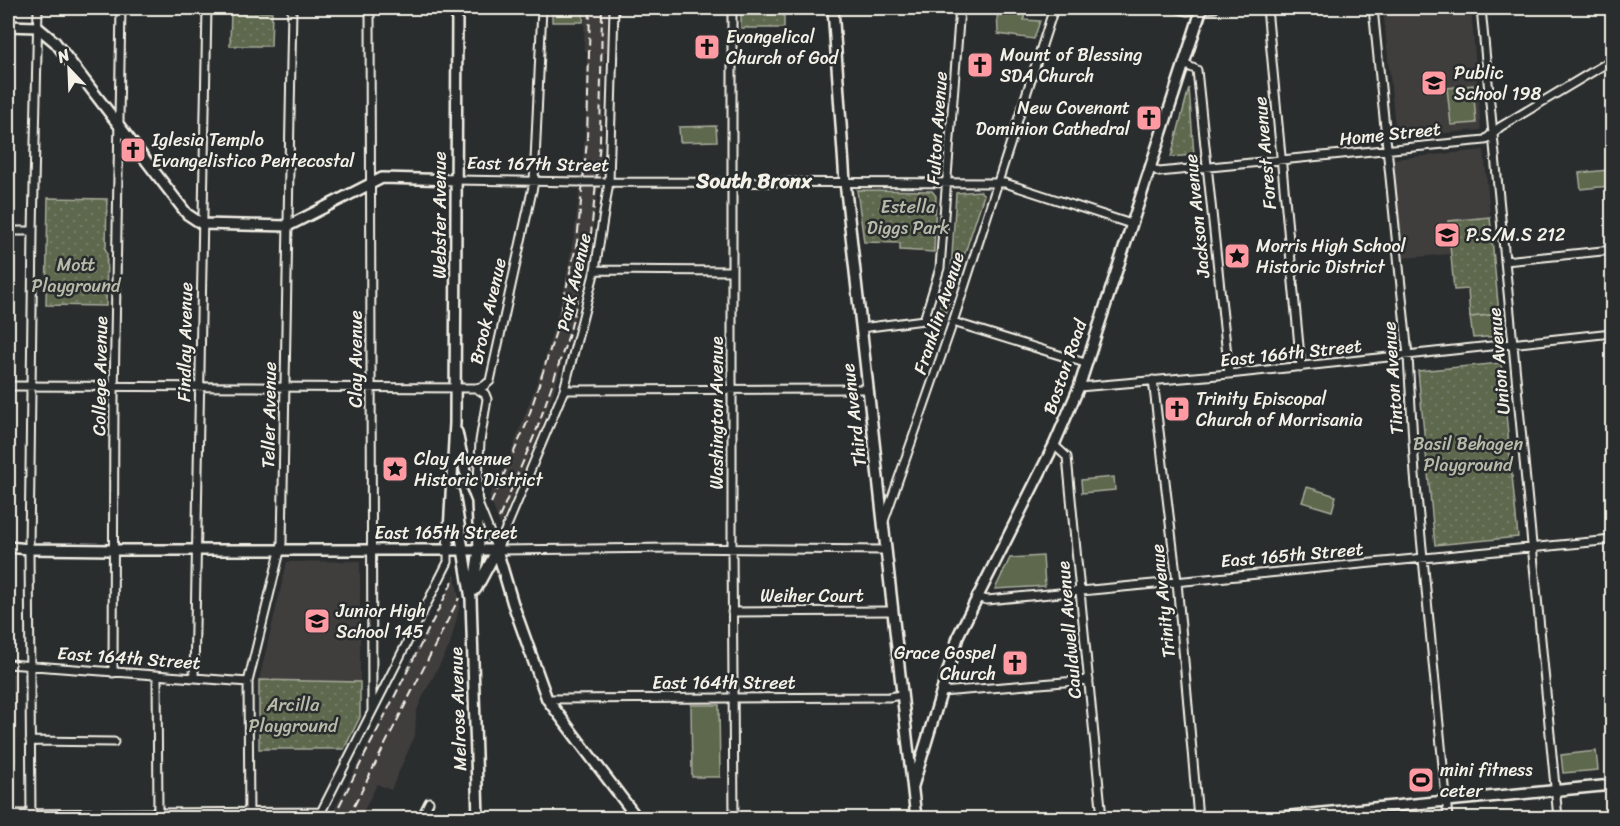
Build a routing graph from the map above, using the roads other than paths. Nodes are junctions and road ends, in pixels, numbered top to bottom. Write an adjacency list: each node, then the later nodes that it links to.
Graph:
1 (38, 8): 20 (street)
2 (121, 8): 23 (street, College Avenue)
3 (207, 8): 37 (street, Findlay Avenue)
4 (292, 8): 39 (street, Teller Avenue)
5 (369, 8): 34 (street, Clay Avenue)
6 (457, 8): 29 (main road, Webster Avenue)
7 (542, 8): 30 (street, Brook Avenue)
8 (614, 8): 31 (street, Park Avenue)
9 (732, 8): 32 (street, Washington Avenue)
10 (832, 8): 33 (main road, Third Avenue)
11 (960, 8): 36 (street, Fulton Avenue)
12 (1054, 8): 35 (street, Franklin Avenue)
13 (1175, 8): 14 (street)
14 (1202, 8): 15 (street); 22 (main road, Boston Road)
15 (1215, 8)
16 (1266, 8): 26 (street, Forest Avenue)
17 (1373, 8): 25 (street, Tinton Avenue)
18 (1481, 8): 24 (street, Union Avenue)
19 (8, 26): 20 (main road)
20 (38, 27): 23 (main road); 41 (street)
21 (1612, 60): 24 (street, Home Street)
22 (1184, 64): 27 (main road, Boston Road); 28 (street, Jackson Avenue)
23 (118, 125): 37 (main road); 57 (street, College Avenue)
24 (1494, 134): 25 (street, Home Street); 43 (street, Union Avenue)
25 (1387, 150): 26 (street, Home Street); 50 (street, Tinton Avenue)
26 (1281, 160): 28 (street, Home Street); 52 (street, Forest Avenue)
27 (1150, 167): 28 (street, Home Street); 38 (main road, Boston Road)
28 (1207, 167): 53 (street, Jackson Avenue)
29 (457, 180): 30 (street, East 167th Street); 34 (main road, East 167th Street); 62 (main road, Webster Avenue)
30 (534, 182): 31 (street, East 167th Street, bridge); 63 (street, Brook Avenue)
31 (605, 182): 32 (street, East 167th Street); 44 (street, Park Avenue)
32 (731, 182): 33 (street, East 167th Street); 45 (street, Washington Avenue)
33 (844, 182): 36 (street, East 167th Street); 47 (main road, Third Avenue)
34 (370, 183): 39 (main road, East 167th Street); 61 (street, Clay Avenue)
35 (997, 183): 36 (street, East 167th Street); 38 (street, East 167th Street); 46 (street, Franklin Avenue)
36 (948, 184): 47 (street, Fulton Avenue)
37 (202, 224): 39 (main road, East 167th Street); 58 (street, Findlay Avenue)
38 (1131, 224): 51 (main road, Boston Road)
39 (288, 225): 59 (street, Teller Avenue)
40 (8, 231): 41 (street)
41 (33, 231): 56 (street)
42 (1612, 250): 43 (street)
43 (1505, 261): 49 (street, Union Avenue)
44 (595, 270): 45 (street); 66 (street, Park Avenue)
45 (731, 271): 64 (street, Washington Avenue)
46 (953, 322): 51 (street); 71 (street, Franklin Avenue)
47 (861, 328): 65 (main road, Third Avenue)
48 (1612, 333): 49 (street, East 166th Street)
49 (1512, 344): 50 (street, East 166th Street); 75 (street, Union Avenue)
50 (1408, 356): 52 (street, East 166th Street); 86 (street, Tinton Avenue)
51 (1085, 363): 60 (main road, Boston Road)
52 (1301, 367): 53 (street, East 166th Street)
53 (1229, 374): 54 (street, East 166th Street)
54 (1153, 380): 60 (street, East 166th Street); 87 (street, Trinity Avenue)
55 (8, 386): 56 (street)
56 (30, 387): 57 (street); 76 (street)
57 (114, 387): 58 (street); 79 (street, College Avenue)
58 (200, 387): 59 (street); 80 (street, Findlay Avenue)
59 (285, 387): 61 (street); 81 (street, Teller Avenue)
60 (1078, 387): 68 (main road, Boston Road)
61 (371, 388): 62 (street); 82 (street, Clay Avenue)
62 (455, 388): 63 (street); 67 (main road, Webster Avenue)
63 (476, 388): 70 (street, Brook Avenue)
64 (732, 389): 65 (street); 66 (street); 74 (street, Washington Avenue)
65 (868, 389): 71 (main road, Third Avenue)
66 (564, 390): 84 (street, Park Avenue)
67 (455, 423): 69 (main road, Webster Avenue); 70 (main road, Webster Avenue)
68 (1054, 445): 88 (street, Cauldwell Avenue); 89 (main road, Boston Road)
69 (452, 477): 77 (main road, Webster Avenue); 83 (main road, Webster Avenue)
70 (477, 501): 78 (main road, Webster Avenue); 84 (street, Brook Avenue)
71 (884, 524): 85 (main road, Third Avenue)
72 (1612, 540): 75 (street, East 165th Street)
73 (8, 547): 76 (main road, East 165th Street)
74 (732, 548): 84 (street, East 165th Street); 85 (street, East 165th Street); 92 (street, Washington Avenue)
75 (1532, 548): 86 (street, East 165th Street); 111 (street, Union Avenue)
76 (29, 549): 79 (main road, East 165th Street); 94 (street)
77 (463, 549): 78 (main road, East 165th Street); 83 (main road, East 165th Street); 90 (main road, Melrose Avenue)
78 (479, 549): 84 (main road, East 165th Street); 90 (main road, Melrose Avenue)
79 (114, 550): 80 (main road, East 165th Street); 95 (street, College Avenue)
80 (196, 550): 81 (main road, East 165th Street); 97 (street, Findlay Avenue)
81 (280, 550): 82 (main road, East 165th Street); 99 (street, Teller Avenue)
82 (371, 550): 83 (main road, East 165th Street); 104 (street, Clay Avenue)
83 (448, 550): 104 (street)
84 (497, 550): 90 (main road); 103 (main road, Brook Avenue)
85 (885, 550): 91 (main road, Third Avenue)
86 (1423, 559): 87 (street, East 165th Street); 113 (street, Tinton Avenue)
87 (1177, 582): 88 (street, East 165th Street); 125 (street, Trinity Avenue)
88 (1081, 591): 89 (street, East 165th Street); 98 (street, Cauldwell Avenue)
89 (976, 597): 100 (main road, Boston Road)
90 (471, 599): 119 (main road, Melrose Avenue)
91 (892, 611): 92 (street, Weiher Court); 101 (main road, Third Avenue)
92 (732, 612): 102 (street, Washington Avenue)
93 (8, 664): 94 (street, East 164th Street)
94 (30, 666): 95 (street, East 164th Street); 106 (street)
95 (113, 672): 96 (street, East 164th Street)
96 (157, 676): 97 (street, East 164th Street); 114 (street)
97 (194, 678): 99 (street, East 164th Street)
98 (1089, 680): 100 (street); 124 (street, Cauldwell Avenue)
99 (248, 682): 118 (street, Teller Avenue)
100 (941, 692): 105 (main road, Boston Road)
101 (901, 695): 102 (street, East 164th Street); 108 (main road, Third Avenue)
102 (734, 697): 103 (street, East 164th Street); 122 (street, Washington Avenue)
103 (547, 699): 121 (main road, Brook Avenue)
104 (372, 711): 116 (street)
105 (932, 726): 108 (main road); 110 (main road, Boston Road)
106 (30, 741): 107 (street); 117 (street)
107 (114, 742)
108 (908, 744): 110 (main road, Third Avenue)
109 (1612, 785): 111 (main road)
110 (913, 786): 123 (main road, Third Avenue)
111 (1555, 791): 113 (main road); 128 (street, Union Avenue)
112 (429, 802): 120 (street)
113 (1446, 802): 126 (main road); 127 (street, Tinton Avenue)
114 (158, 813): 117 (street); 118 (street)
115 (8, 814): 117 (street)
116 (320, 815): 118 (street)
117 (31, 816)
118 (249, 816)
119 (477, 817)
120 (421, 819)
121 (637, 819)
122 (734, 819)
123 (916, 819)
124 (1102, 819)
125 (1198, 819)
126 (1270, 819)
127 (1448, 819)
128 (1558, 819)

